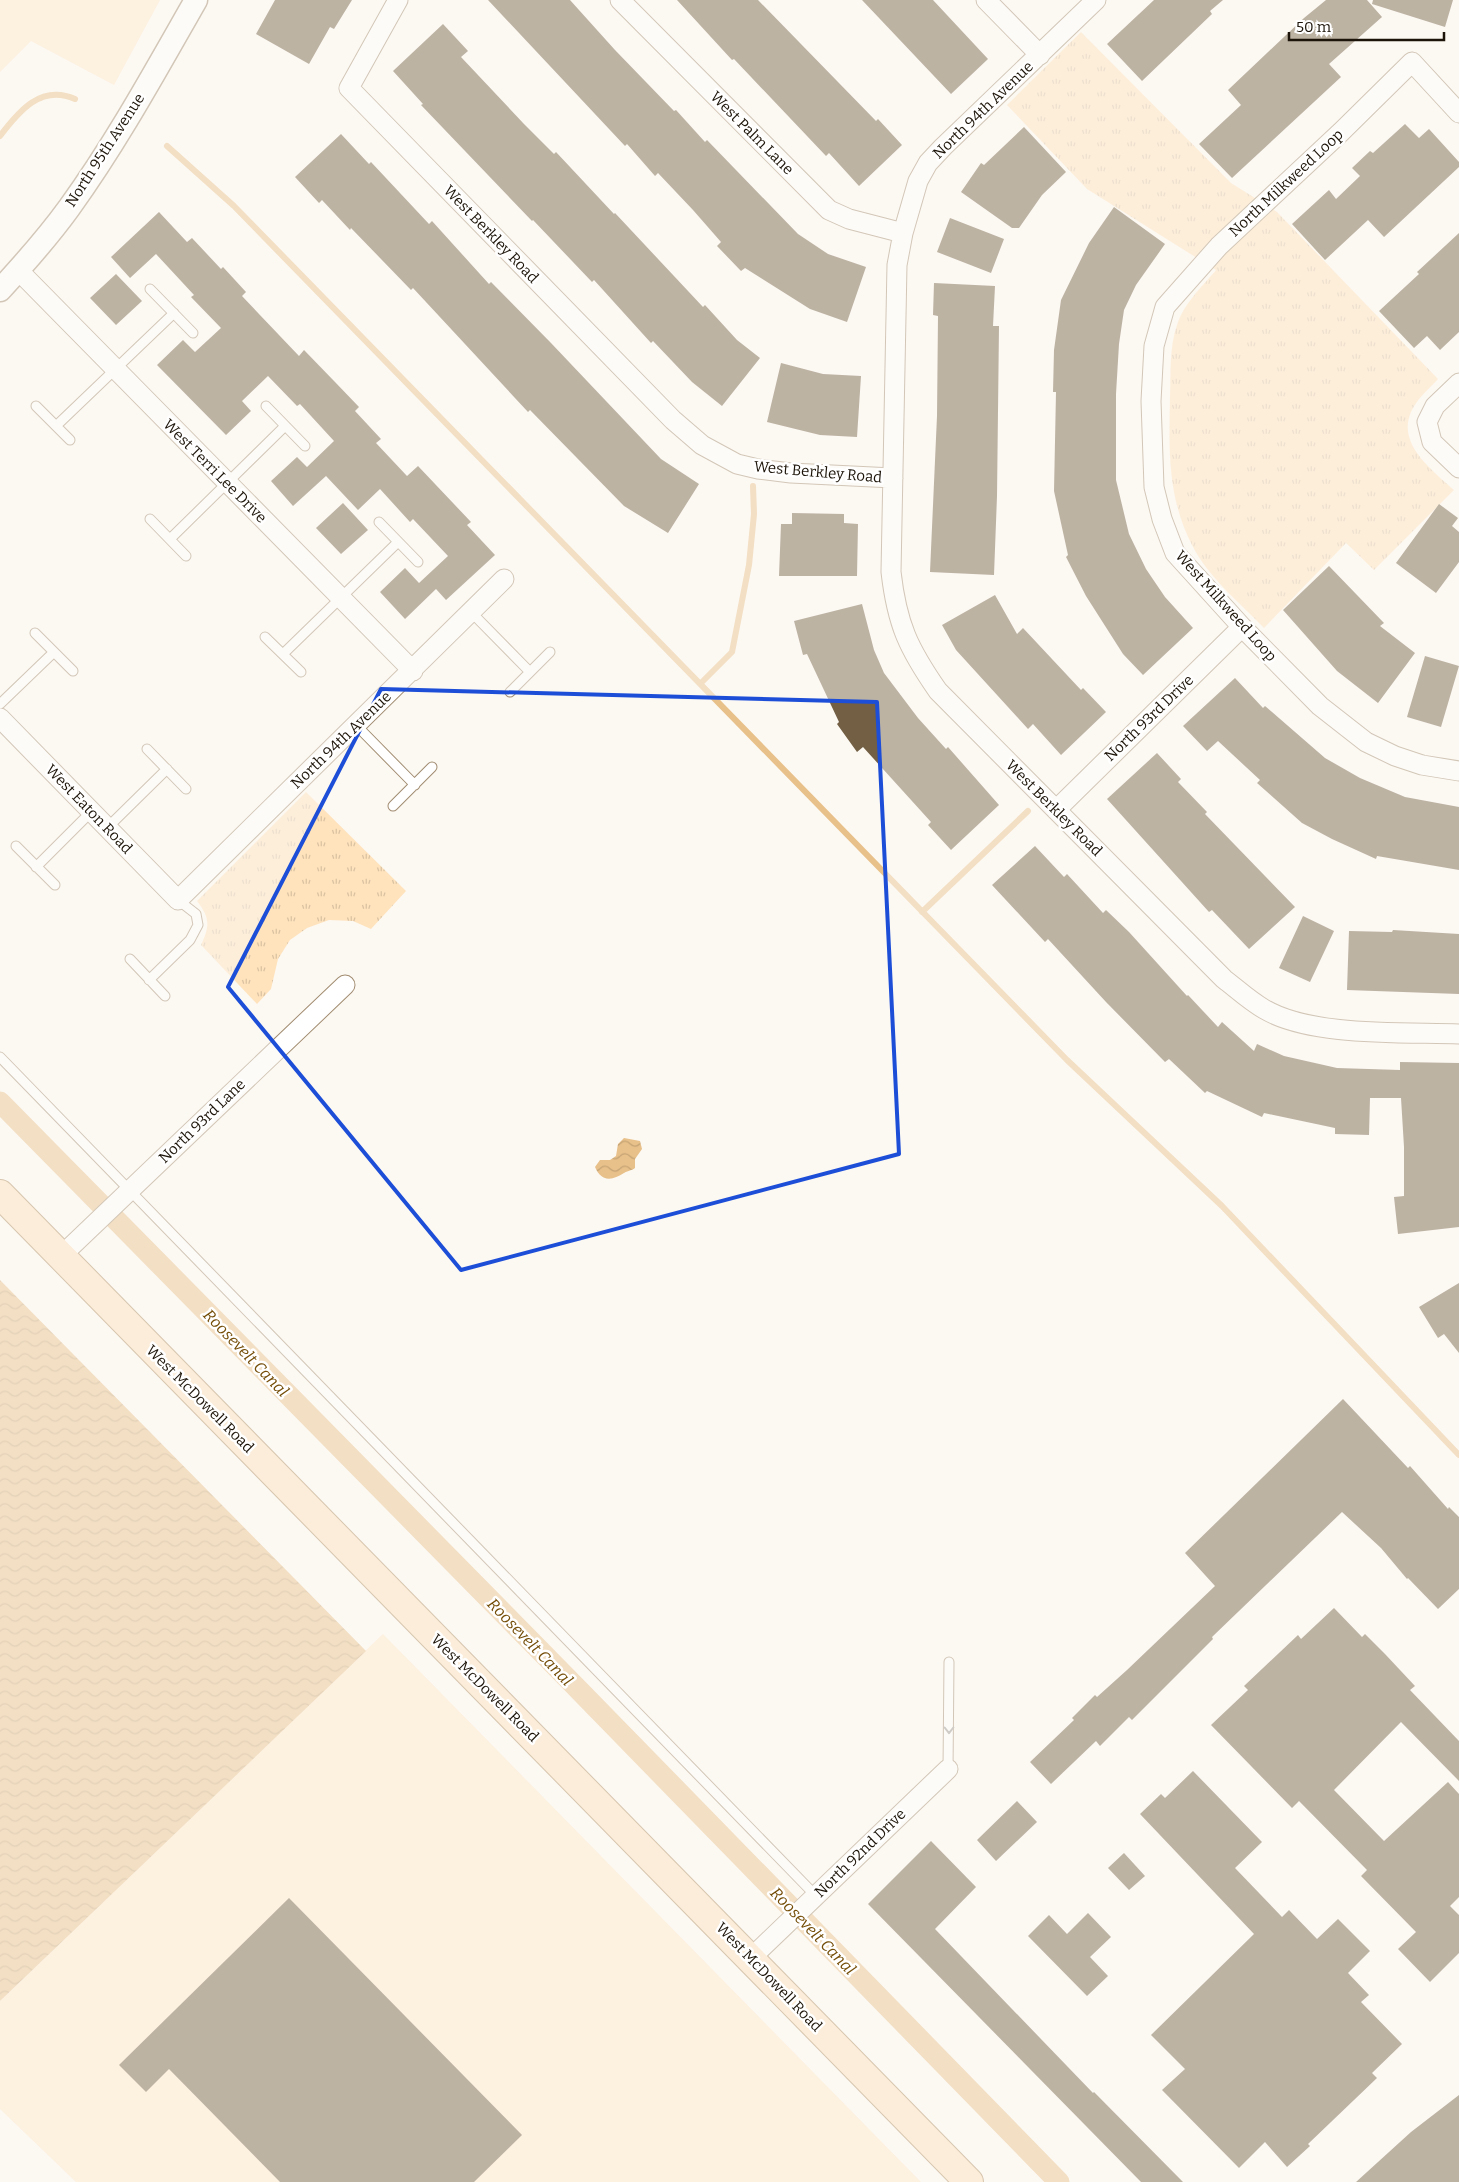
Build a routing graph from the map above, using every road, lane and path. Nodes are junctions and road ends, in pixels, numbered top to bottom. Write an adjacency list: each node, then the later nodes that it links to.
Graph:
1 (196, 0): 9 (street, North 95th Avenue)
2 (398, 0): 24 (street, West Berkley Road)
3 (620, 0): 8 (street, West Palm Lane)
4 (986, 0): 6 (street)
5 (1096, 0): 6 (street, North 94th Avenue)
6 (1040, 55): 8 (street, North 94th Avenue)
7 (1459, 113): 12 (street, North Milkweed Loop)
8 (903, 233): 24 (street, North 94th Avenue)
9 (18, 270): 11 (street, North 95th Avenue); 15 (street, West Terri Lee Drive)
10 (150, 289): 13 (lane)
11 (0, 290)
12 (1164, 307): 35 (street, West Milkweed Loop)
13 (174, 313): 14 (lane); 15 (lane)
14 (194, 333)
15 (115, 370): 19 (lane); 25 (street, West Terri Lee Drive)
16 (1459, 383): 23 (street)
17 (36, 406): 19 (lane)
18 (266, 406): 20 (lane)
19 (56, 426): 21 (lane)
20 (285, 426): 22 (lane); 25 (lane)
21 (70, 440)
22 (305, 446)
23 (1459, 468)
24 (893, 478): 56 (street, West Berkley Road)
25 (227, 483): 28 (lane); 33 (street, West Terri Lee Drive)
26 (150, 519): 28 (lane)
27 (379, 522): 29 (lane)
28 (170, 539): 30 (lane)
29 (398, 542): 31 (lane); 33 (lane)
30 (186, 556)
31 (418, 562)
32 (504, 579): 34 (street, North 94th Avenue)
33 (341, 598): 40 (lane); 42 (street, West Terri Lee Drive)
34 (471, 612): 42 (street, North 94th Avenue); 44 (lane)
35 (1242, 627): 52 (street, West Milkweed Loop); 56 (street, North 93rd Drive)
36 (35, 632): 38 (lane)
37 (266, 637): 40 (lane)
38 (54, 652): 41 (lane); 46 (lane)
39 (550, 652): 44 (lane)
40 (283, 654): 43 (lane)
41 (73, 671)
42 (413, 671): 48 (street, North 94th Avenue)
43 (301, 672)
44 (530, 672): 45 (lane)
45 (510, 692)
46 (0, 704)
47 (0, 718): 57 (street, West Eaton Road)
48 (356, 725): 53 (lane); 62 (street, North 94th Avenue)
49 (147, 749): 51 (lane)
50 (432, 767): 53 (lane)
51 (167, 769): 54 (lane); 58 (lane)
52 (1459, 770)
53 (415, 785): 55 (lane)
54 (186, 789)
55 (393, 806)
56 (1056, 810): 67 (street, West Berkley Road)
57 (92, 812): 58 (street, West Eaton Road); 60 (lane)
58 (107, 828): 62 (street, West Eaton Road)
59 (16, 846): 60 (lane)
60 (36, 867): 61 (lane)
61 (55, 885)
62 (178, 900): 64 (lane)
63 (130, 959): 64 (lane)
64 (149, 980): 66 (lane)
65 (345, 985): 69 (street, North 93rd Lane)
66 (165, 996)
67 (1459, 1034)
68 (0, 1057): 69 (lane)
69 (126, 1192): 71 (street, North 93rd Lane); 74 (lane)
70 (0, 1194): 71 (main road, West McDowell Road)
71 (60, 1257): 75 (main road, West McDowell Road)
72 (949, 1662): 73 (lane, one-way to 73)
73 (948, 1769): 74 (street, North 92nd Drive)
74 (814, 1898): 75 (street, North 92nd Drive)
75 (751, 1958): 76 (main road, West McDowell Road)
76 (969, 2182)

